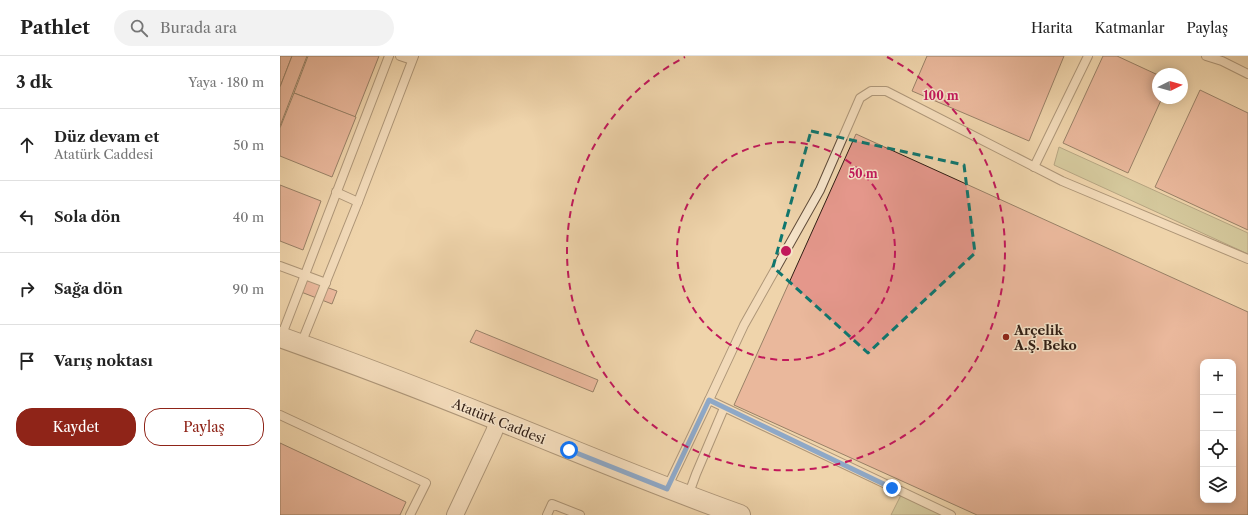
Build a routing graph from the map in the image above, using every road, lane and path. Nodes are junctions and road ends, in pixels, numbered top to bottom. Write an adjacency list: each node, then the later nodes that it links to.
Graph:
1 (389, 56): 8 (lane)
2 (400, 56): 5 (lane)
3 (1088, 56): 7 (lane)
4 (1206, 56): 6 (lane)
5 (413, 58): 9 (lane)
6 (1248, 74)
7 (1034, 167): 10 (lane); 16 (lane)
8 (336, 192): 9 (lane); 12 (lane)
9 (358, 202): 13 (lane)
10 (1248, 259)
11 (280, 266): 12 (lane)
12 (304, 274): 13 (lane); 14 (lane)
13 (326, 282): 15 (lane)
14 (280, 337): 15 (street, Atatürk Caddesi)
15 (301, 344): 19 (street, Atatürk Caddesi)
16 (709, 400): 17 (lane); 20 (lane)
17 (724, 408): 21 (lane); 27 (lane)
18 (280, 415): 22 (lane)
19 (498, 420): 20 (street, Atatürk Caddesi); 23 (street)
20 (667, 489): 21 (street, Atatürk Caddesi)
21 (688, 497): 26 (street, Atatürk Caddesi)
22 (410, 515)
23 (455, 515)
24 (547, 515): 25 (lane)
25 (580, 515)
26 (740, 515)
27 (951, 515)

